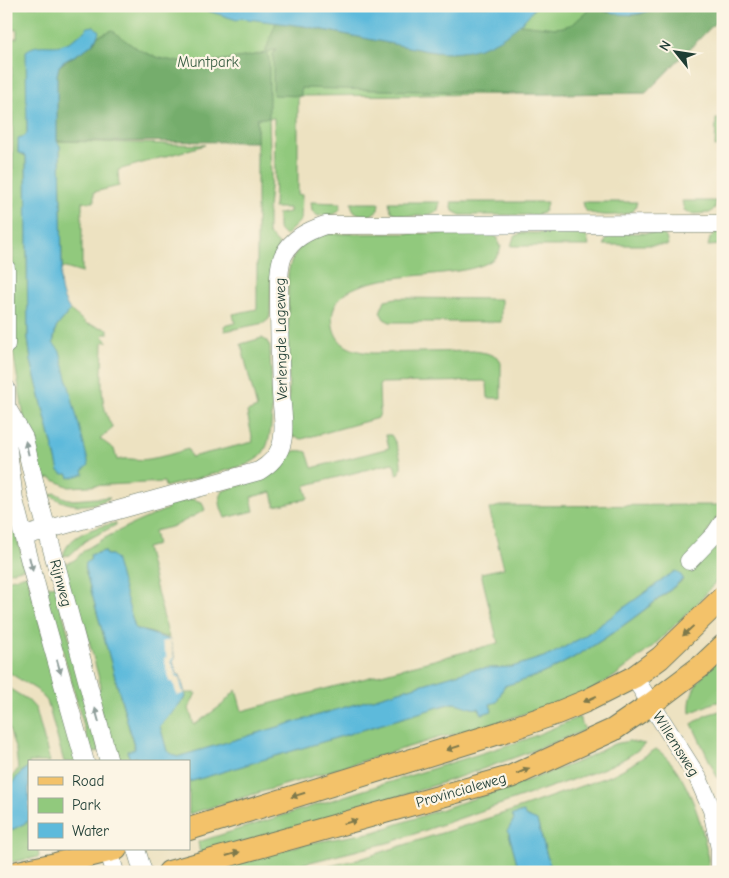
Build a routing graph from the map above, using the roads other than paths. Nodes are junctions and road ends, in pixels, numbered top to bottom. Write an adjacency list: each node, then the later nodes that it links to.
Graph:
1 (723, 224): 7 (street, Verlengde Lageweg)
2 (6, 268): 3 (street)
3 (6, 345)
4 (6, 388): 5 (street, Rijnweg)
5 (7, 408): 7 (street, Rijnweg, one-way to 5); 8 (street, Rijnweg)
6 (723, 522): 9 (street)
7 (47, 530): 8 (street, Verlengde Lageweg); 15 (street, Rijnweg, one-way to 7)
8 (24, 536): 14 (street, Rijnweg, one-way to 14)
9 (689, 561)
10 (723, 597): 12 (main road, one-way to 12)
11 (723, 646): 13 (main road, Provincialeweg)
12 (634, 677): 13 (street, Willemsweg); 16 (main road, one-way to 16)
13 (652, 704): 21 (main road, Provincialeweg, one-way to 13); 22 (street, Willemsweg)
14 (84, 760)
15 (108, 760)
16 (190, 829)
17 (136, 850): 20 (street)
18 (112, 855): 19 (main road)
19 (18, 872)
20 (143, 872)
21 (169, 872)
22 (720, 872)

